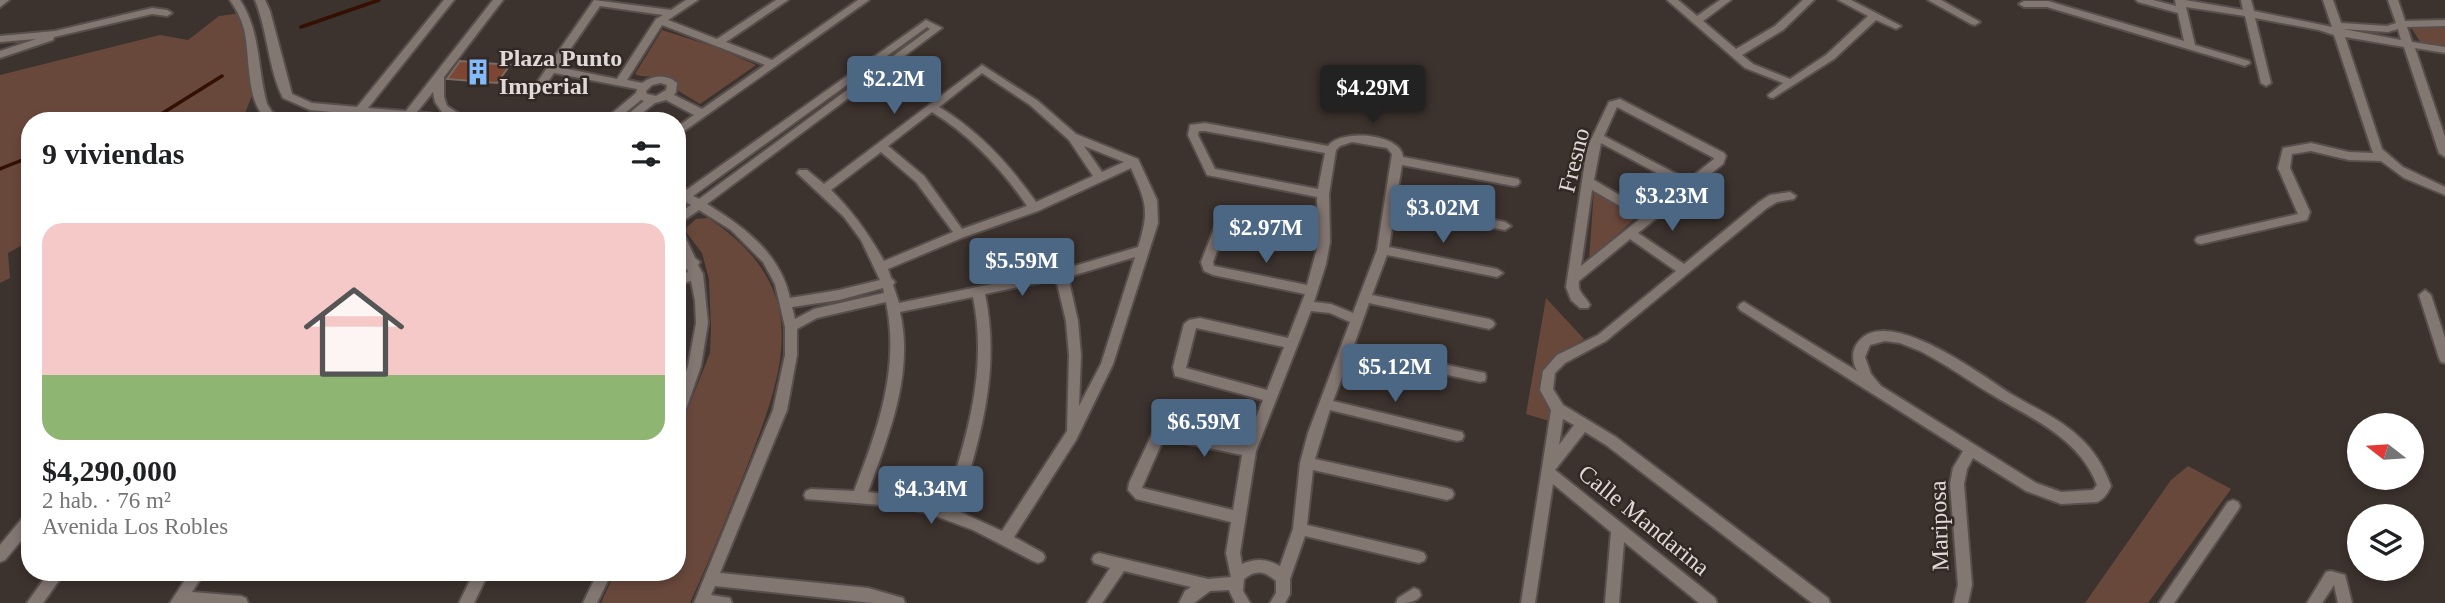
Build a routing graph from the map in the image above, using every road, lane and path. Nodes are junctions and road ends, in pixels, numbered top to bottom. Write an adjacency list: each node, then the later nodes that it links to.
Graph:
1 (4, 0): 20 (street)
2 (235, 0): 43 (street)
3 (260, 0): 40 (street)
4 (449, 0): 60 (street)
5 (498, 0): 47 (street)
6 (693, 0): 25 (street)
7 (783, 0): 36 (street)
8 (864, 0): 45 (street)
9 (1672, 0): 28 (street)
10 (1726, 0): 28 (street)
11 (1809, 0): 41 (street)
12 (1843, 0): 26 (street)
13 (1933, 0): 29 (street)
14 (2141, 0): 22 (street)
15 (2210, 0): 23 (street)
16 (2328, 0): 33 (street)
17 (2393, 0): 31 (street)
18 (598, 1): 25 (street); 46 (street)
19 (2049, 2): 21 (street); 37 (street)
20 (0, 4)
21 (2024, 4)
22 (2181, 5): 23 (street); 37 (street)
23 (2248, 8): 33 (street); 50 (street)
24 (167, 13): 34 (street)
25 (672, 13): 27 (street)
26 (1875, 15): 32 (street); 49 (street)
27 (660, 21): 36 (street); 48 (street)
28 (1697, 21): 41 (street)
29 (1975, 22)
30 (2445, 23): 31 (street)
31 (2403, 24): 33 (street); 38 (street)
32 (1896, 26)
33 (2338, 29): 38 (street); 72 (street)
34 (55, 34): 35 (street); 42 (street)
35 (0, 39)
36 (718, 43): 45 (street)
37 (2190, 46): 44 (street)
38 (2409, 46): 39 (street); 71 (street)
39 (2445, 50)
40 (275, 54): 43 (street); 59 (street)
41 (1736, 54): 49 (street)
42 (0, 55)
43 (255, 61): 58 (street)
44 (2245, 63)
45 (773, 64): 65 (street)
46 (552, 69): 48 (street); 51 (street)
47 (439, 77): 61 (street); 62 (street)
48 (621, 81): 52 (street)
49 (1790, 82): 53 (street)
50 (2266, 83)
51 (536, 91)
52 (645, 94): 54 (street); 54 (street); 63 (street); 64 (street)
53 (1773, 95)
54 (667, 96): 65 (street)
55 (823, 98): 56 (street); 56 (street); 77 (street)
56 (834, 106): 81 (street)
57 (933, 107): 67 (street); 69 (street); 90 (street)
58 (267, 112)
59 (337, 112)
60 (358, 112)
61 (412, 112)
62 (448, 112)
63 (620, 112)
64 (632, 112)
65 (702, 114): 66 (street)
66 (686, 126)
67 (1072, 137): 74 (street); 76 (street)
68 (1598, 137): 78 (street, Fresno); 80 (street); 80 (street, Fresno)
69 (881, 146): 82 (street); 95 (street)
70 (1331, 150): 73 (street); 85 (street); 85 (street)
71 (2445, 153)
72 (2380, 154): 83 (street); 96 (street)
73 (1398, 160): 79 (street); 89 (street)
74 (1134, 162): 76 (street); 100 (street)
75 (803, 173): 82 (street)
76 (1100, 178): 90 (street)
77 (706, 181): 81 (street); 84 (street)
78 (1588, 181): 92 (street); 108 (street, Fresno)
79 (1514, 182)
80 (1689, 185): 92 (street)
81 (721, 189): 88 (street)
82 (825, 189): 101 (street)
83 (2439, 189)
84 (686, 193)
85 (1323, 194): 97 (street)
86 (1790, 197): 104 (street)
87 (686, 198): 88 (street)
88 (700, 204): 91 (street); 114 (street)
89 (1390, 204): 93 (street); 99 (street)
90 (1034, 208): 95 (street)
91 (686, 214)
92 (1648, 217): 94 (street)
93 (1505, 226)
94 (1632, 231): 104 (street); 108 (street)
95 (960, 234): 101 (street)
96 (2201, 240)
97 (1324, 242): 110 (street); 110 (street)
98 (686, 250): 103 (street)
99 (1383, 250): 105 (street); 113 (street)
100 (1141, 251): 107 (street); 131 (street)
101 (881, 267): 112 (street)
102 (686, 268): 103 (street)
103 (695, 268): 106 (street); 126 (street)
104 (1688, 268): 129 (street)
105 (1497, 273)
106 (686, 274)
107 (1061, 274): 109 (street); 131 (street)
108 (1573, 279): 115 (street)
109 (978, 290): 112 (street); 141 (street)
110 (1312, 292): 116 (street)
111 (2425, 295): 123 (street)
112 (891, 296): 114 (street); 120 (street); 139 (street)
113 (1365, 298): 118 (street); 119 (street)
114 (786, 303): 120 (street)
115 (1584, 305)
116 (1307, 306): 118 (street); 121 (street)
117 (1744, 307): 125 (street)
118 (1357, 320): 122 (street)
119 (1489, 324)
120 (791, 327): 153 (street)
121 (1292, 344): 127 (street); 127 (street)
122 (1346, 348): 124 (street); 128 (street)
123 (2445, 358)
124 (1480, 377)
125 (1875, 389): 133 (street); 133 (street)
126 (686, 391)
127 (1268, 396): 134 (street)
128 (1325, 404): 132 (street); 135 (street)
129 (1558, 410): 130 (street); 136 (street)
130 (1583, 424): 136 (street); 176 (street)
131 (1071, 436): 146 (street)
132 (1457, 436)
133 (1971, 449): 177 (street, Mariposa)
134 (1249, 451): 142 (street); 142 (street)
135 (1307, 463): 137 (street); 143 (street)
136 (1549, 470): 145 (street, Calle Mandarina); 174 (street)
137 (1447, 494)
138 (811, 495): 139 (street)
139 (859, 497): 141 (street)
140 (2233, 506): 178 (street)
141 (950, 514): 146 (street)
142 (1237, 517): 155 (street)
143 (1300, 529): 149 (street); 154 (street)
144 (21, 530): 147 (street)
145 (1618, 532): 162 (street, Calle Mandarina); 175 (street)
146 (1005, 539): 148 (street)
147 (0, 556)
148 (1038, 557)
149 (1419, 557)
150 (1099, 559): 151 (street)
151 (1121, 564): 160 (street); 171 (street)
152 (2336, 578): 179 (street); 180 (street)
153 (712, 579): 163 (street); 170 (street)
154 (1283, 579): 155 (street); 164 (street)
155 (1237, 580): 160 (street); 173 (street)
156 (51, 581): 165 (street)
157 (192, 581): 161 (street)
158 (477, 581): 167 (street)
159 (601, 581): 168 (street)
160 (1208, 585): 172 (street)
161 (178, 600): 166 (street)
162 (1702, 600)
163 (702, 602): 169 (street)
164 (1281, 602)
165 (34, 603)
166 (241, 603)
167 (466, 603)
168 (590, 603)
169 (725, 603)
170 (898, 603)
171 (1094, 603)
172 (1186, 603)
173 (1243, 603)
174 (1528, 603)
175 (1612, 603)
176 (1824, 603)
177 (1961, 603)
178 (2166, 603)
179 (2314, 603)
180 (2345, 603)

